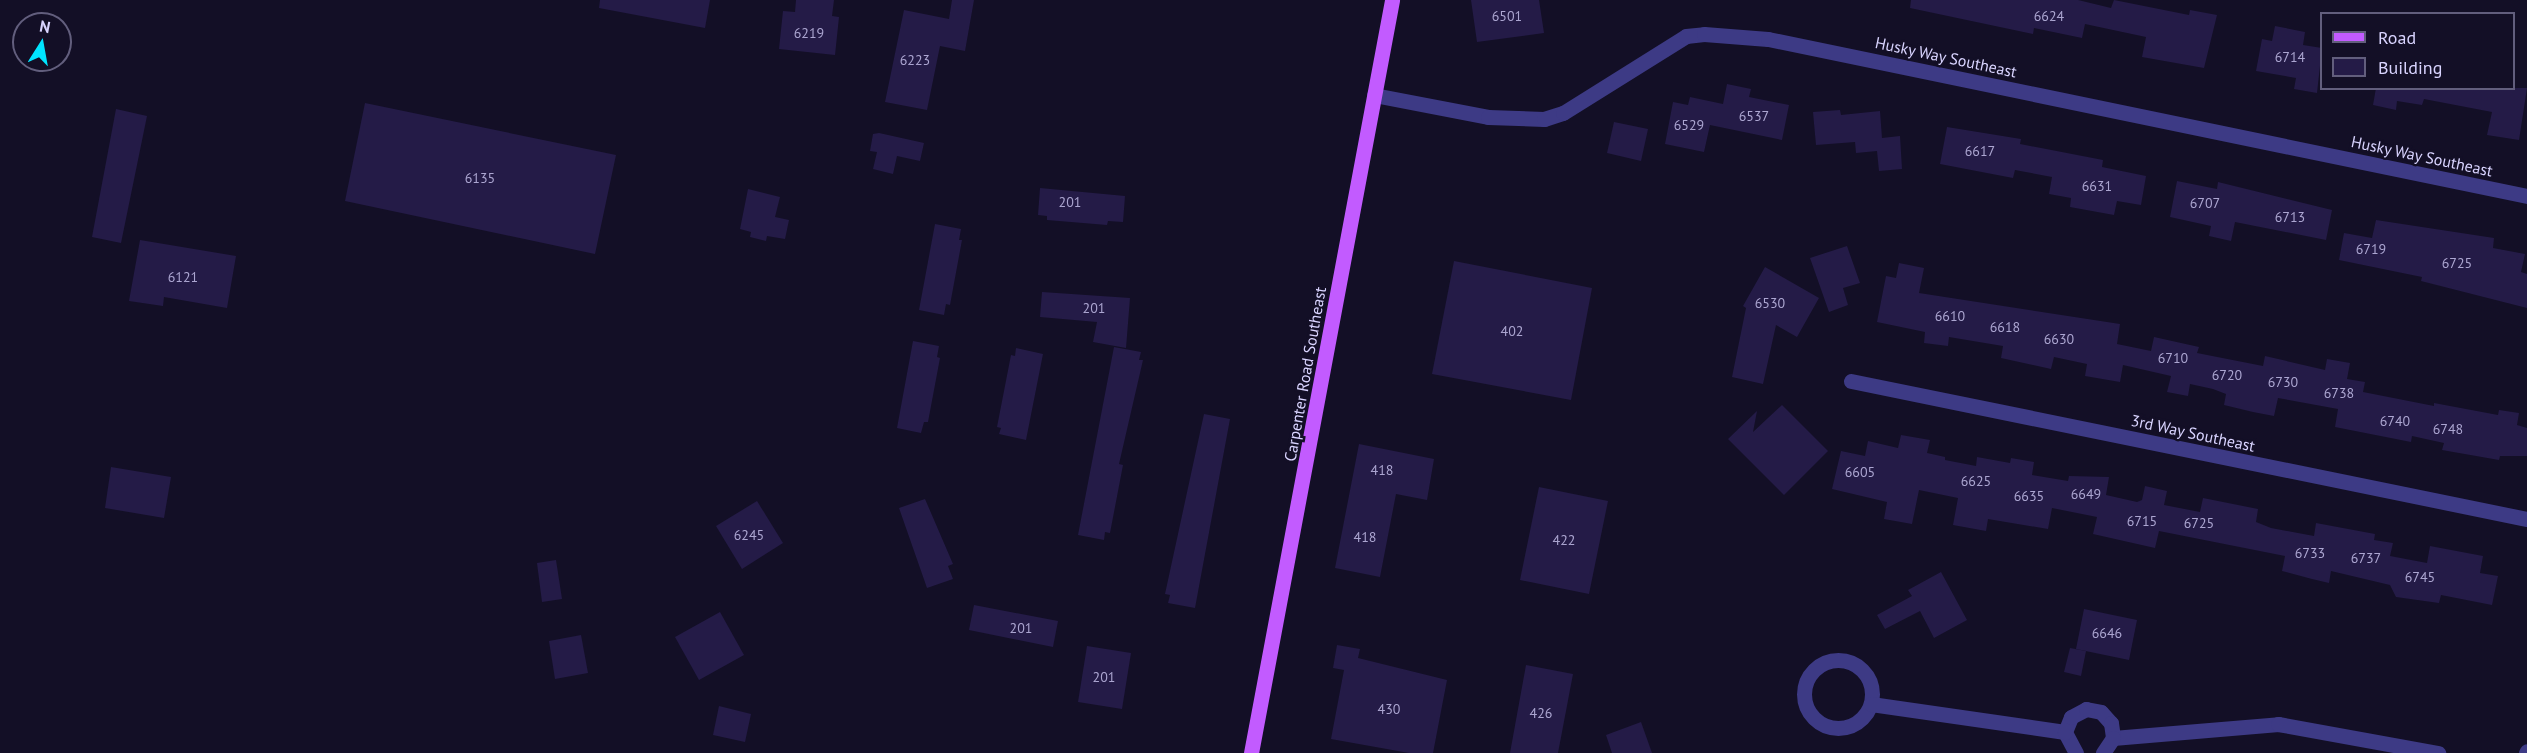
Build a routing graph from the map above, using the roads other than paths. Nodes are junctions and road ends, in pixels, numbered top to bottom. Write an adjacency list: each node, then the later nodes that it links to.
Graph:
1 (1392, 0): 2 (main road, Carpenter Road Southeast)
2 (1374, 95): 3 (street, Husky Way Southeast); 9 (main road, Carpenter Road Southeast)
3 (2527, 196)
4 (1851, 381): 5 (street, 3rd Way Southeast)
5 (2527, 519)
6 (1871, 704): 6 (street); 7 (street)
7 (2065, 732): 8 (street); 10 (street)
8 (2113, 738): 11 (street); 12 (street)
9 (1251, 753)
10 (2076, 753)
11 (2103, 753)
12 (2438, 753)

